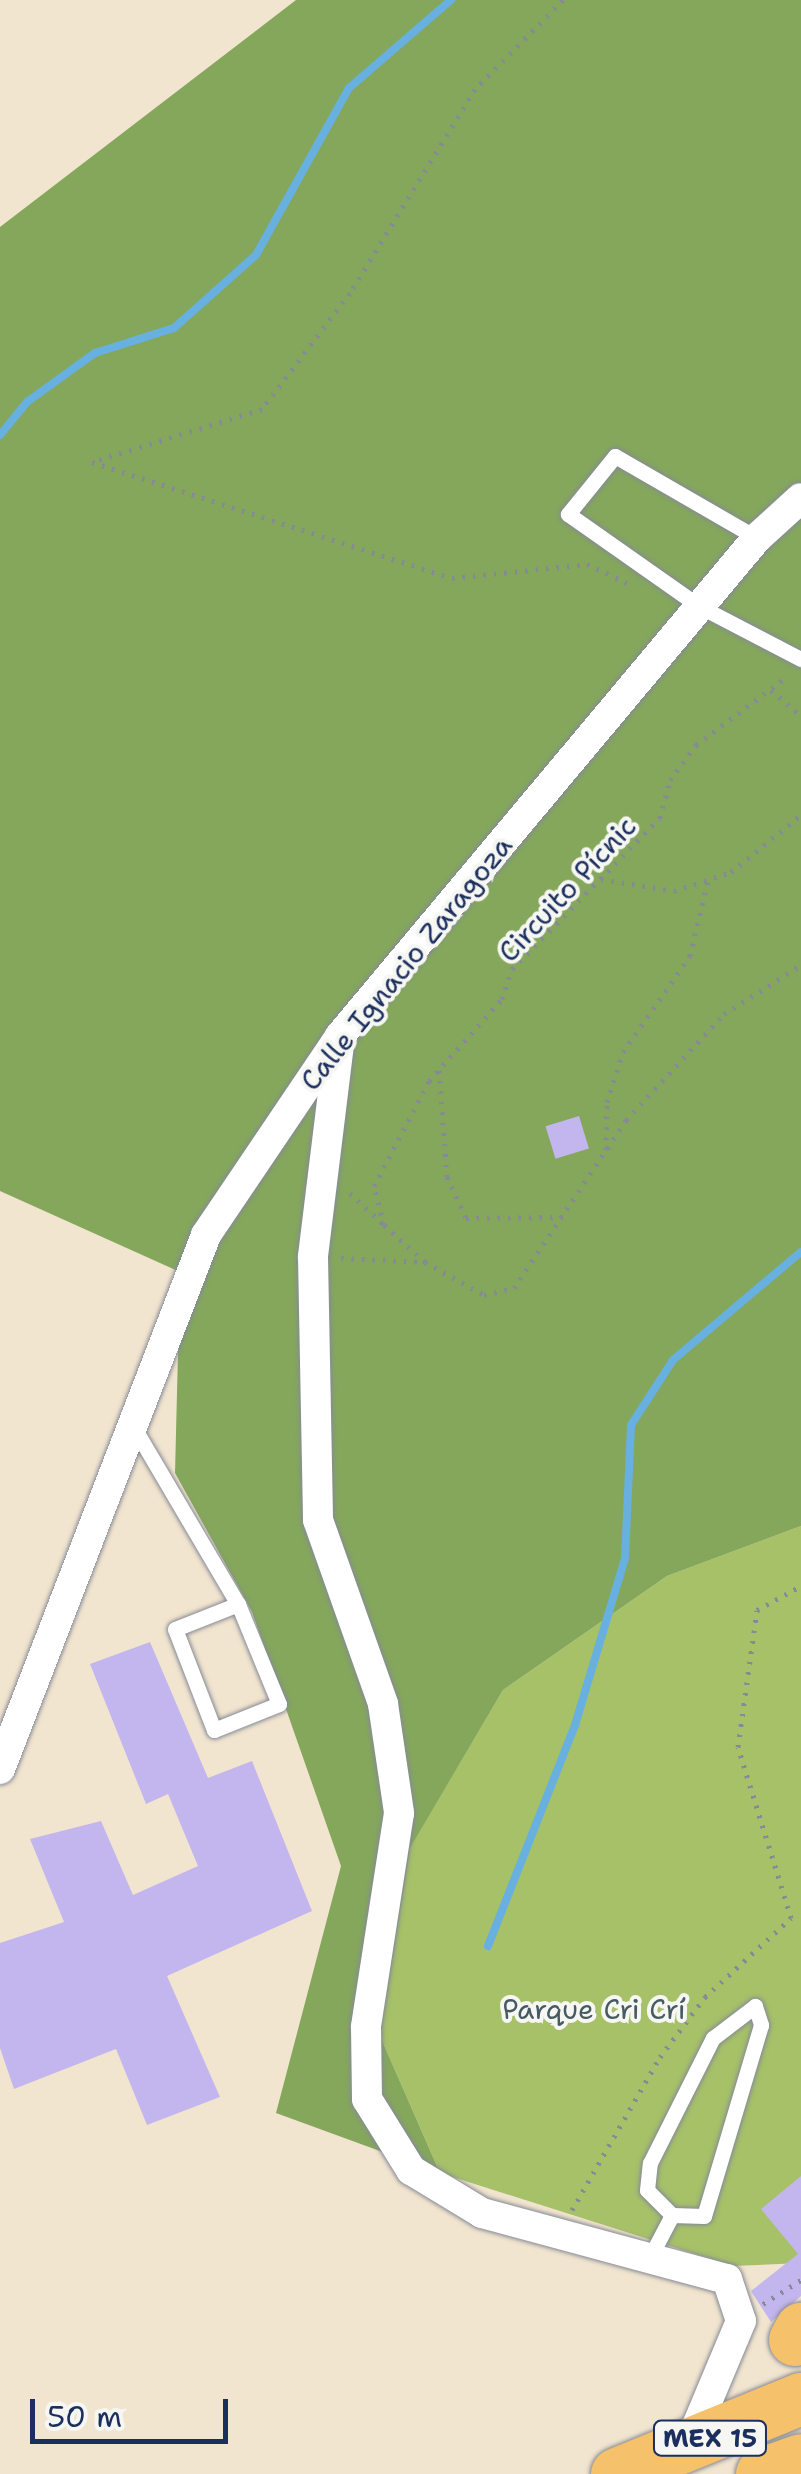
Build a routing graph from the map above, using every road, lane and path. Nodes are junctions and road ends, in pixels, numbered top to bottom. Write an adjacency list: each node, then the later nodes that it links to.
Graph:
1 (563, 0): 4 (path)
2 (801, 498): 3 (street, Calle Ignacio Zaragoza)
3 (757, 538): 5 (street, Calle Ignacio Zaragoza); 5 (lane)
4 (640, 590)
5 (700, 606): 6 (lane); 13 (street, Calle Ignacio Zaragoza)
6 (801, 661): 7 (path, Circuito Pícnic)
7 (771, 690): 8 (path); 10 (path, Circuito Pícnic)
8 (801, 716)
9 (801, 814): 11 (path)
10 (601, 879): 11 (path); 14 (path, Circuito Pícnic)
11 (708, 880): 15 (path)
12 (801, 965): 15 (path)
13 (340, 1036): 16 (street); 21 (street, Calle Ignacio Zaragoza)
14 (439, 1070): 17 (path); 18 (path, Circuito Pícnic)
15 (606, 1153): 17 (path)
16 (323, 1174): 18 (path); 19 (street)
17 (566, 1217): 20 (path)
18 (384, 1226): 20 (path)
19 (313, 1257): 20 (path); 28 (street)
20 (425, 1262)
21 (134, 1426): 23 (lane); 24 (street, Calle Ignacio Zaragoza)
22 (801, 1586): 25 (path)
23 (238, 1604): 23 (lane)
24 (0, 1769)
25 (792, 1918): 26 (path); 28 (path)
26 (801, 1920)
27 (672, 2215): 27 (lane); 29 (lane)
28 (550, 2232): 29 (street)
29 (649, 2259): 31 (street)
30 (801, 2280): 31 (path)
31 (741, 2322): 33 (street)
32 (801, 2399): 33 (highway, MEX 15)
33 (688, 2447): 35 (highway, MEX 15)
34 (801, 2460): 36 (highway, MEX 15)
35 (617, 2474)
36 (762, 2474)

